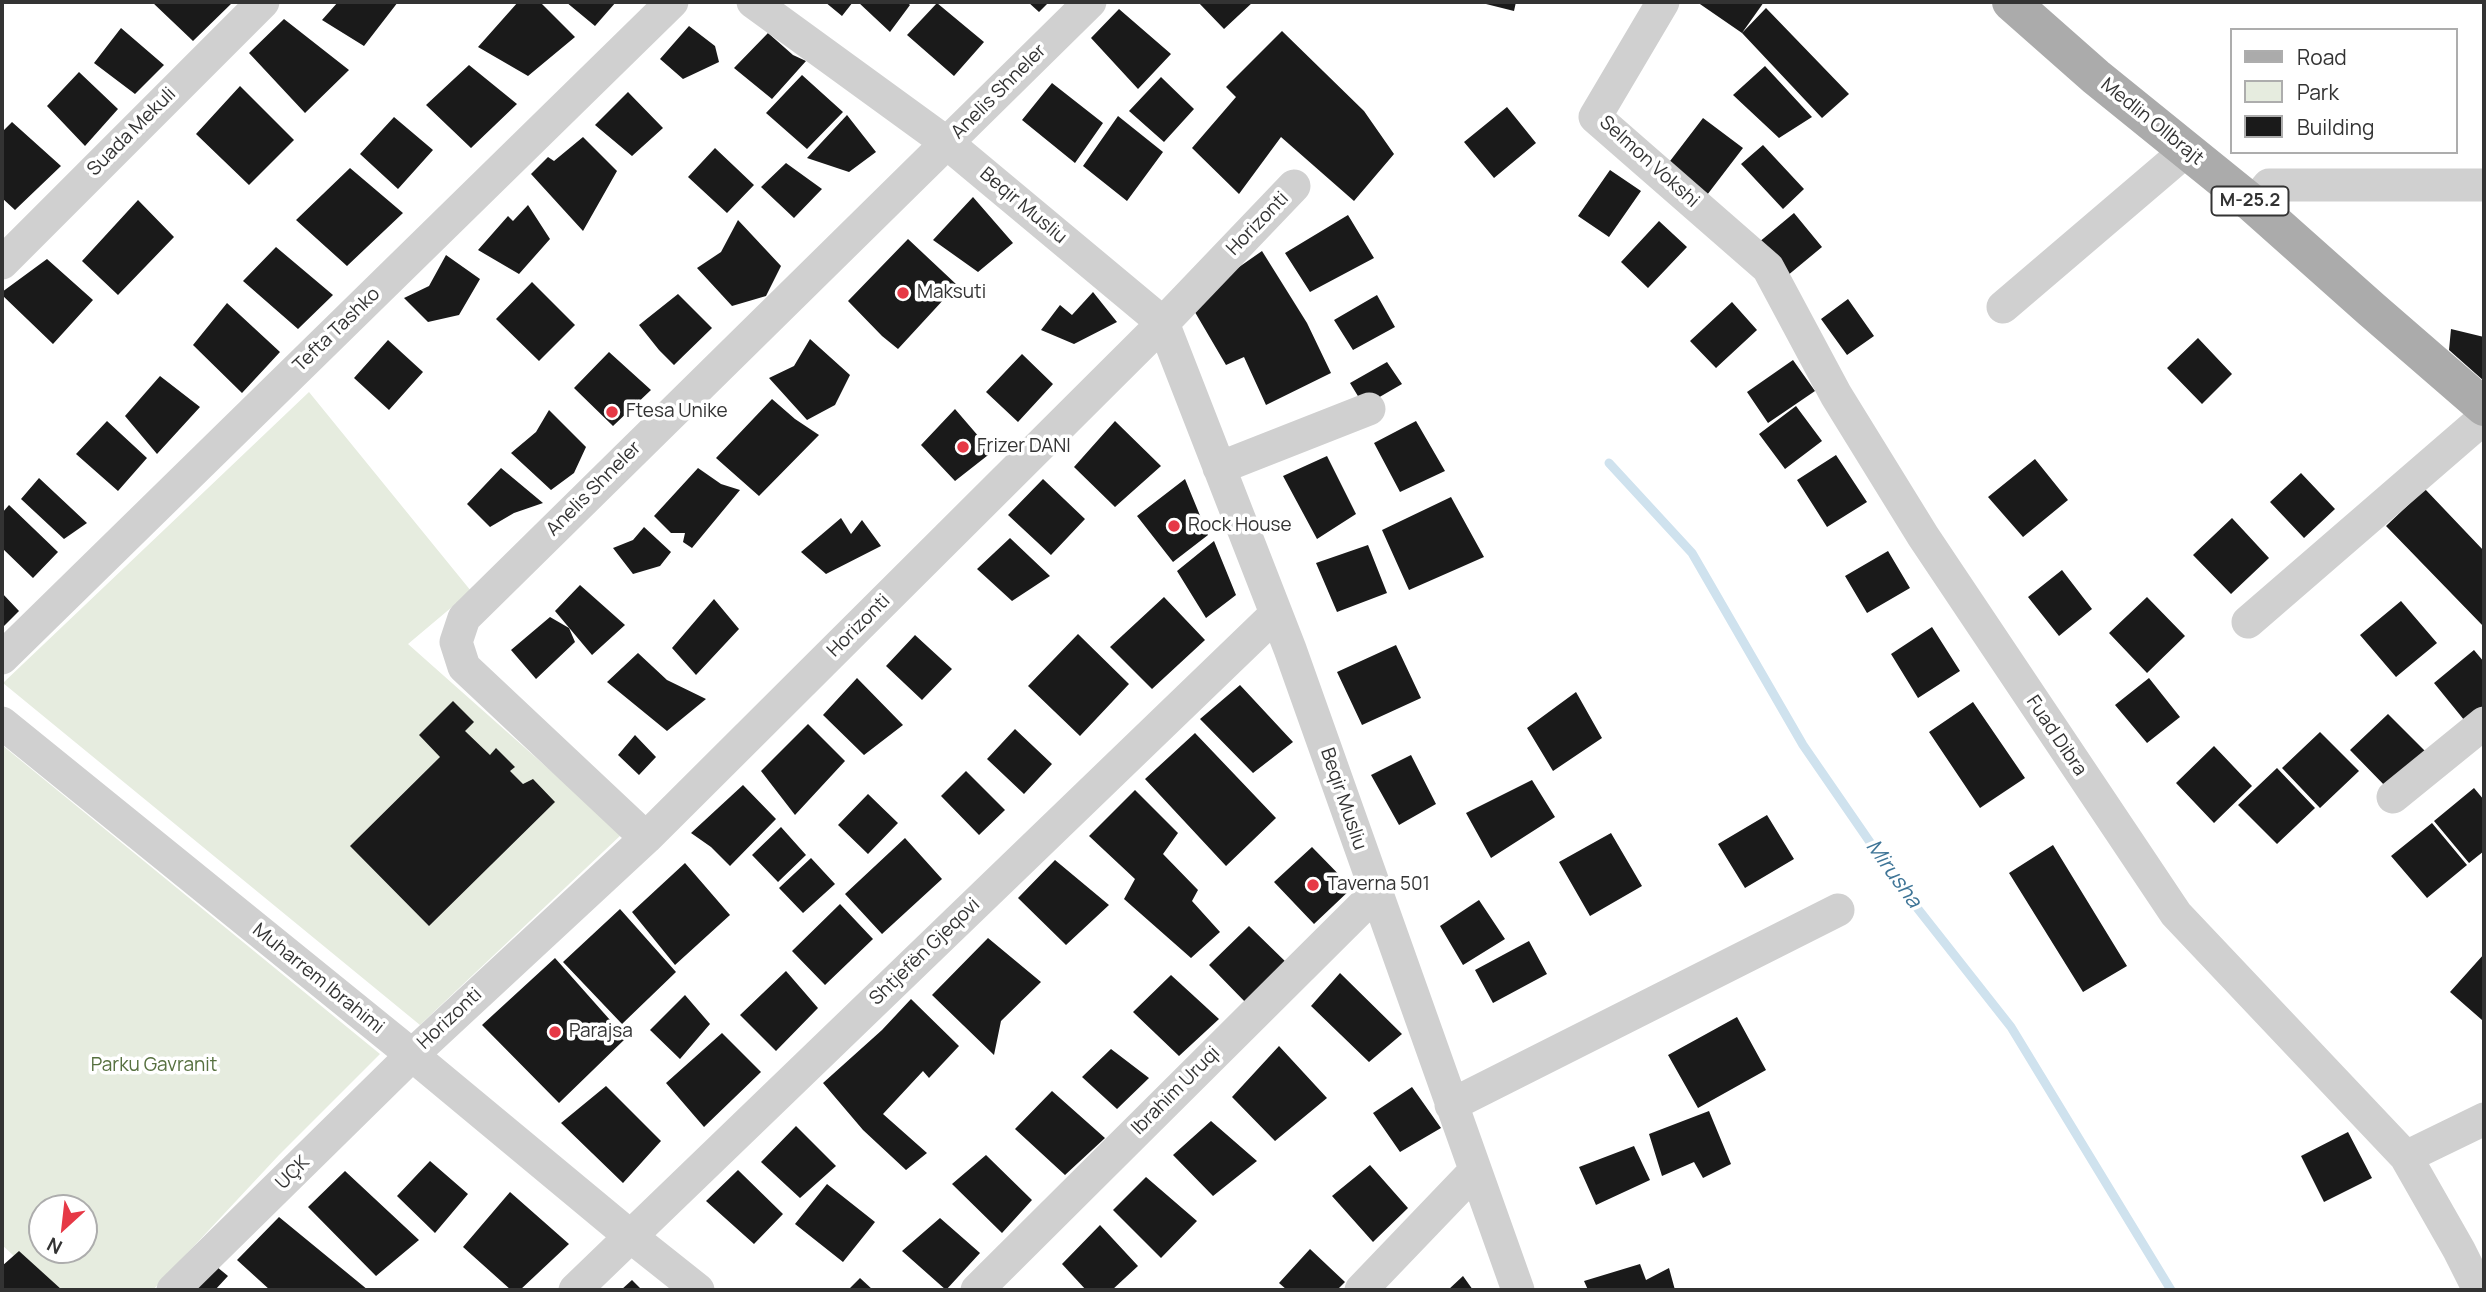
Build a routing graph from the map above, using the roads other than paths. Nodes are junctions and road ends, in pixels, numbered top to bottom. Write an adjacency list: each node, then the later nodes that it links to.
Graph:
1 (263, 2): 12 (street, Suada Mekuli)
2 (672, 2): 22 (street, Tefta Tashko)
3 (753, 2): 7 (street, Beqir Musliu)
4 (1090, 2): 7 (street, Anelis Shneler)
5 (1663, 2): 13 (street, Selmon Vokshi)
6 (2011, 2): 8 (main road, Medlin Ollbrajt / M-25.2)
7 (947, 143): 15 (street, Beqir Musliu); 26 (street, Anelis Shneler)
8 (2187, 150): 11 (main road, Medlin Ollbrajt / M-25.2); 14 (street)
9 (2484, 185): 11 (street)
10 (1294, 186): 15 (street, Horizonti)
11 (2253, 204): 16 (main road, Medlin Ollbrajt / M-25.2)
12 (2, 263)
13 (1768, 268): 32 (street, Fuad Dibra)
14 (2003, 307)
15 (1163, 323): 19 (street, Beqir Musliu); 26 (street, Horizonti)
16 (2484, 407)
17 (1368, 409): 19 (street)
18 (2484, 418): 21 (street)
19 (1219, 468): 20 (street, Beqir Musliu)
20 (1276, 614): 27 (street, Beqir Musliu); 34 (street, Shtjefën Gjeqovi)
21 (2248, 622)
22 (2, 658)
23 (2, 723): 29 (street, Muharrem Ibrahimi)
24 (2484, 723): 25 (street)
25 (2393, 797)
26 (646, 838): 29 (street, Horizonti)
27 (1376, 893): 30 (street, Beqir Musliu); 38 (street, Ibrahim Uruqi)
28 (1838, 909): 30 (street)
29 (412, 1055): 34 (street, Muharrem Ibrahimi); 35 (street, UÇK)
30 (1451, 1105): 33 (street, Beqir Musliu)
31 (2484, 1119): 32 (street)
32 (2406, 1157): 41 (street, Fuad Dibra)
33 (1475, 1171): 39 (street); 40 (street, Beqir Musliu)
34 (629, 1236): 36 (street, Shtjefën Gjeqovi); 37 (street, Muharrem Ibrahimi)
35 (173, 1290)
36 (575, 1290)
37 (698, 1290)
38 (977, 1290)
39 (1361, 1290)
40 (1518, 1290)
41 (2479, 1290)

